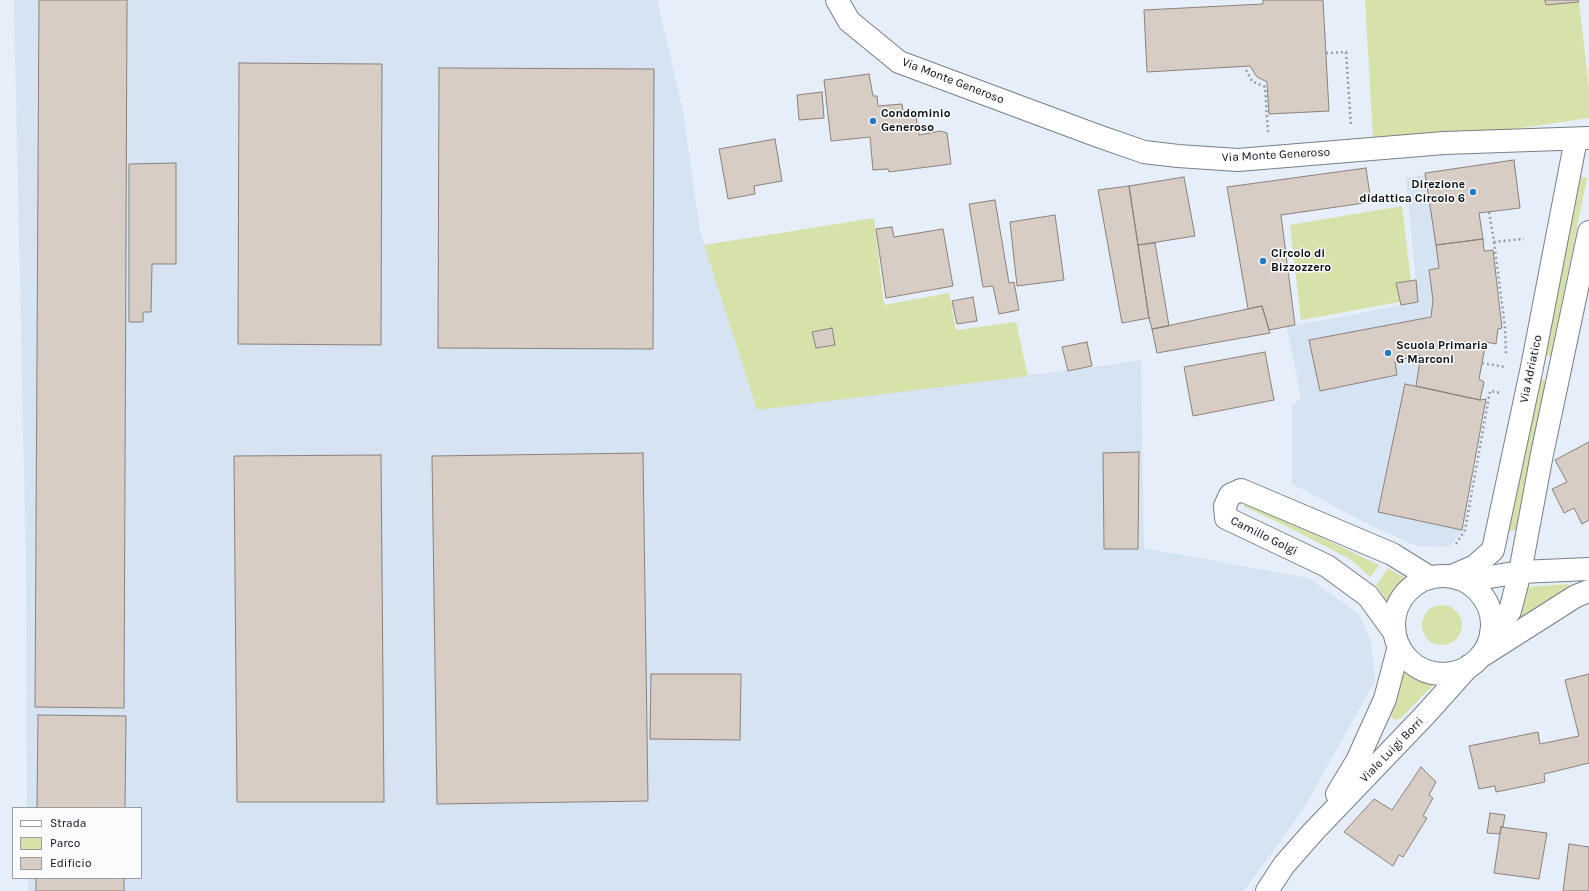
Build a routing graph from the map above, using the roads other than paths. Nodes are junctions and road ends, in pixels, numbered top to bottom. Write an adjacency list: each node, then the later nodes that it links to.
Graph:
1 (837, 0): 2 (street, Via Monte Generoso)
2 (1583, 138): 7 (street, Via Adriatico)
3 (1589, 232): 5 (street)
4 (1589, 570): 5 (street)
5 (1520, 572): 7 (street); 9 (street)
6 (1428, 577): 7 (street); 10 (street); 10 (street, Camillo Golgi)
7 (1458, 578): 9 (street)
8 (1589, 591): 11 (street, Viale Luigi Borri)
9 (1491, 634): 11 (street)
10 (1397, 639): 11 (street); 12 (street, Viale Luigi Borri)
11 (1474, 663): 12 (street, Viale Luigi Borri)
12 (1313, 832): 13 (street, Viale Luigi Borri)
13 (1267, 891)

